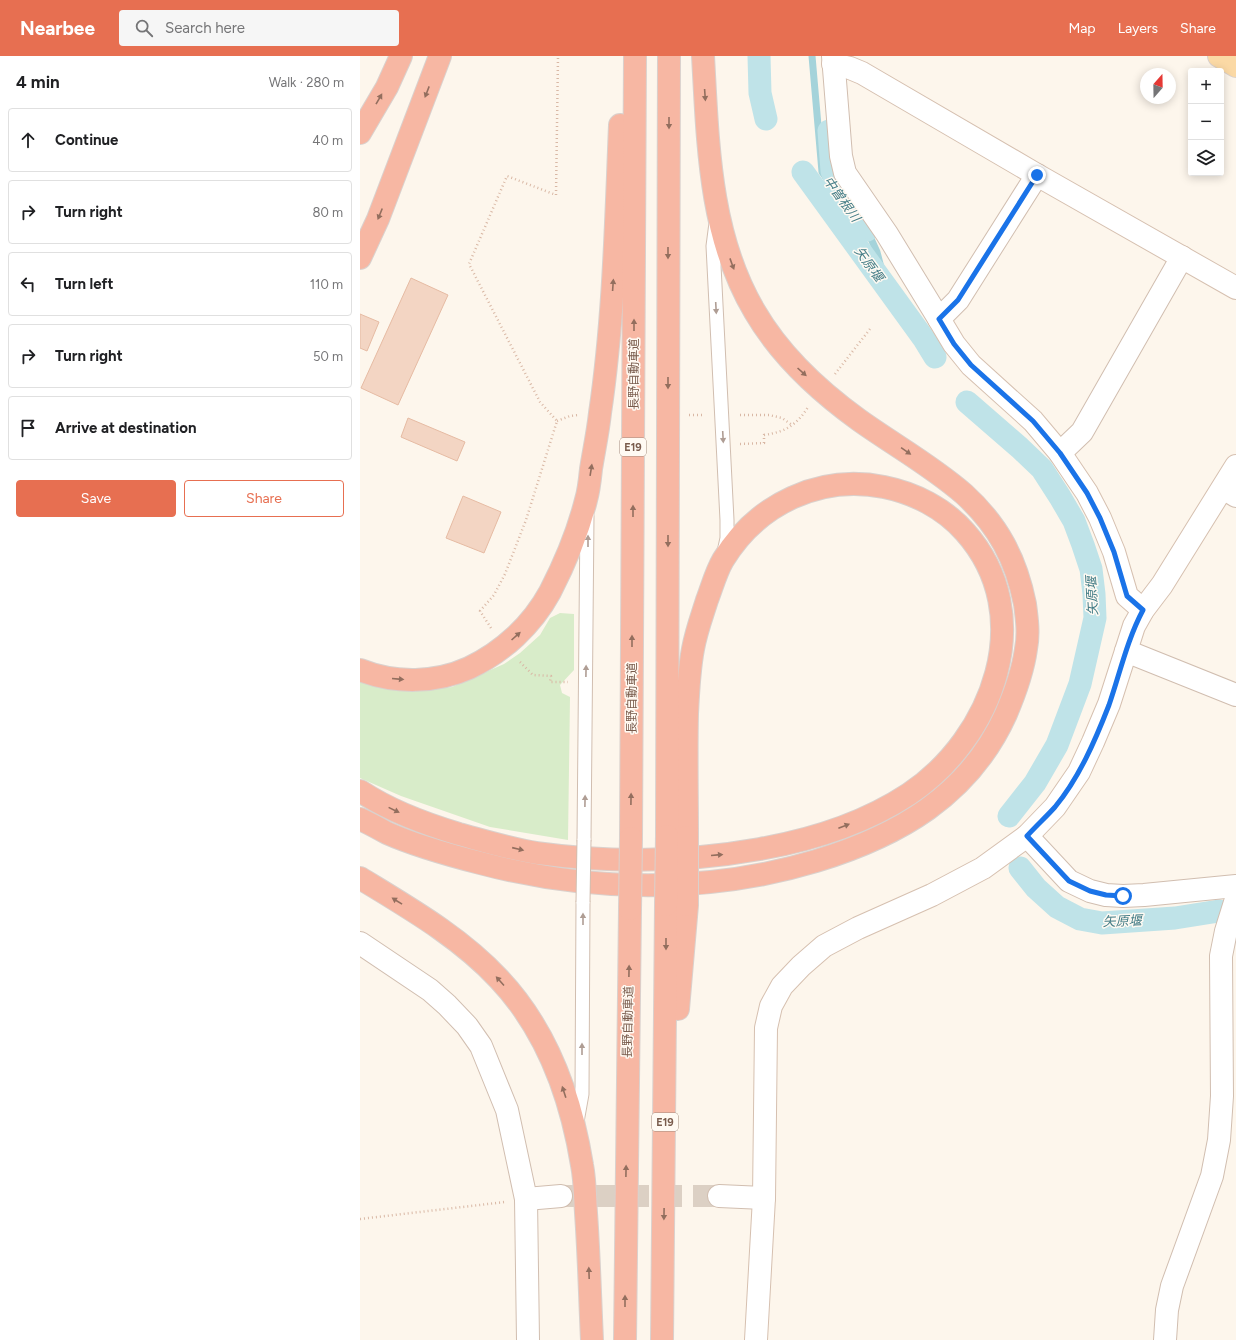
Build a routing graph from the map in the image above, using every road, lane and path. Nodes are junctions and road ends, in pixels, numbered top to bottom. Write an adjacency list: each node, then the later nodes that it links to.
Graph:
1 (401, 56): 11 (highway, one-way to 1)
2 (440, 56): 15 (highway, one-way to 15)
3 (558, 56): 25 (path)
4 (623, 56): 31 (highway, one-way to 4)
5 (635, 56): 56 (highway, 長野自動車道 / E19, one-way to 5, bridge)
6 (669, 56): 42 (highway, E19, one-way to 42)
7 (702, 56): 13 (highway, one-way to 13)
8 (1219, 56): 10 (main road)
9 (833, 60): 12 (street); 17 (street)
10 (1236, 66)
11 (360, 133)
12 (1037, 175): 14 (street); 17 (street)
13 (717, 213): 32 (lane, one-way to 32); 41 (highway, one-way to 41)
14 (1182, 257): 16 (street); 28 (street)
15 (360, 258)
16 (1236, 288)
17 (939, 319): 28 (street)
18 (870, 329): 19 (path)
19 (834, 374)
20 (810, 404): 26 (path)
21 (585, 414): 25 (path)
22 (688, 415): 23 (path)
23 (706, 415)
24 (738, 415): 26 (path)
25 (557, 421): 34 (path)
26 (792, 426): 27 (path)
27 (743, 444)
28 (1060, 453): 33 (street)
29 (1236, 466): 30 (street)
30 (1229, 492): 33 (street)
31 (586, 499): 37 (highway, one-way to 31); 48 (lane, one-way to 31, bridge)
32 (723, 560): 40 (highway, one-way to 32); 42 (highway)
33 (1143, 610): 35 (street)
34 (492, 629)
35 (1126, 651): 39 (street); 43 (street)
36 (518, 661): 38 (path)
37 (360, 670)
38 (571, 682)
39 (1236, 694)
40 (360, 791)
41 (360, 819)
42 (677, 836): 57 (highway, E19, one-way to 57, bridge)
43 (1027, 836): 45 (street); 51 (street)
44 (360, 878): 48 (highway, one-way to 44)
45 (1236, 886)
46 (1236, 899): 59 (street)
47 (360, 943): 52 (street)
48 (575, 1130): 55 (highway, one-way to 48)
49 (561, 1196): 52 (street)
50 (719, 1196): 51 (street)
51 (764, 1198): 58 (street)
52 (526, 1199): 53 (path); 54 (street)
53 (360, 1219)
54 (528, 1340)
55 (592, 1340)
56 (625, 1340)
57 (662, 1340)
58 (756, 1340)
59 (1165, 1340)

